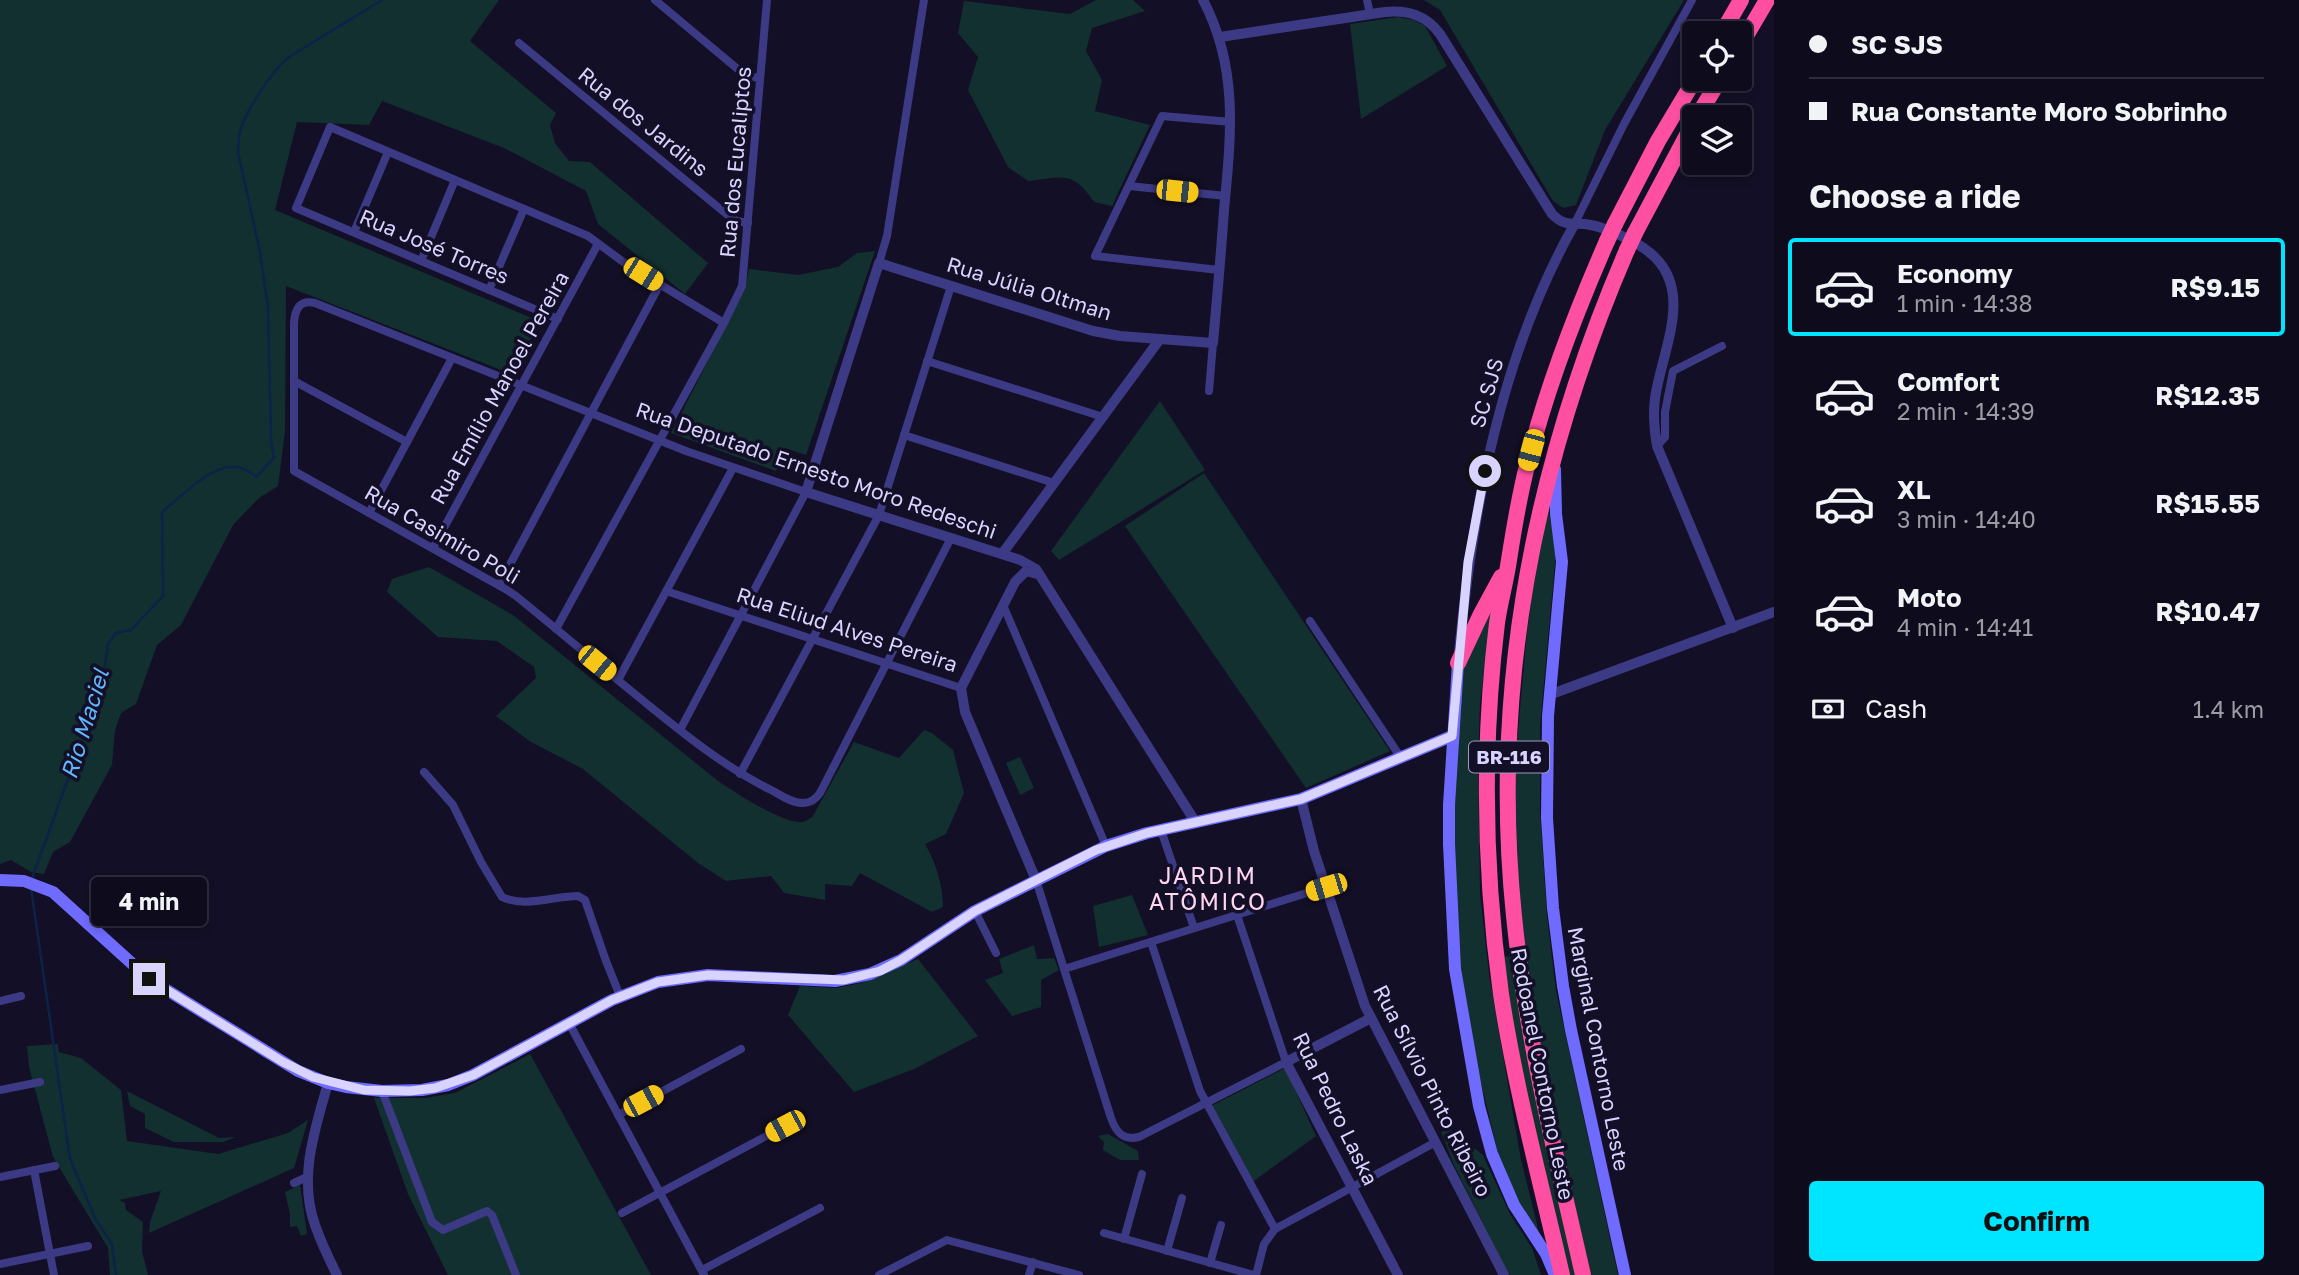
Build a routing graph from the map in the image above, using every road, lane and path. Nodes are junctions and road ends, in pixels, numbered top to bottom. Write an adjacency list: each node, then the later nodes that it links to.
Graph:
1 (655, 0): 14 (street)
2 (767, 0): 14 (street, Rua dos Eucaliptos)
3 (924, 0): 28 (street)
4 (1203, 0): 12 (street)
5 (1367, 0): 9 (street)
6 (1692, 0): 24 (street)
7 (1741, 0): 10 (highway)
8 (1767, 0): 11 (highway)
9 (1370, 14): 12 (street); 24 (street)
10 (1729, 21)
11 (1752, 26)
12 (1220, 37): 16 (street)
13 (519, 43): 23 (street, Rua dos Jardins)
14 (760, 78): 23 (street, Rua dos Eucaliptos)
15 (1688, 91): 58 (highway, Rodoanel Contorno Leste / BR-116, bridge)
16 (1231, 122): 20 (street); 21 (street)
17 (1682, 145): 49 (highway, Rodoanel Contorno Leste / BR-116, bridge)
18 (388, 152): 19 (street); 25 (street); 25 (street, Rua José Torres)
19 (455, 180): 22 (street); 27 (street)
20 (1129, 186): 21 (street); 29 (street)
21 (1226, 196): 29 (street)
22 (524, 209): 26 (street); 32 (street)
23 (748, 223): 34 (street, Rua dos Eucaliptos)
24 (1574, 225): 48 (street); 70 (street, SC SJS)
25 (354, 232): 27 (street, Rua José Torres)
26 (598, 244): 30 (street); 33 (street, Rua Emílio Manoel Pereira)
27 (421, 261): 32 (street, Rua José Torres)
28 (880, 263): 31 (street, Rua Júlia Oltman); 52 (street)
29 (1219, 270): 36 (street)
30 (660, 284): 34 (street); 43 (street)
31 (951, 286): 35 (street, Rua Júlia Oltman); 39 (street)
32 (489, 290): 33 (street, Rua José Torres)
33 (558, 319): 41 (street, Rua Emílio Manoel Pereira)
34 (724, 323): 46 (street, Rua dos Eucaliptos)
35 (1160, 339): 36 (street, Rua Júlia Oltman); 44 (street)
36 (1213, 343): 42 (street)
37 (1722, 346): 48 (street)
38 (452, 358): 40 (street, Rua Deputado Ernesto Moro Redeschi); 41 (street, Rua Deputado Ernesto Moro Redeschi); 47 (street)
39 (927, 361): 44 (street); 45 (street)
40 (294, 381): 47 (street); 53 (street, Rua Casimiro Poli)
41 (522, 386): 43 (street, Rua Deputado Ernesto Moro Redeschi); 56 (street, Rua Emílio Manoel Pereira)
42 (1209, 391)
43 (591, 413): 46 (street, Rua Deputado Ernesto Moro Redeschi); 61 (street)
44 (1103, 416): 51 (street)
45 (904, 435): 51 (street); 54 (street)
46 (659, 441): 50 (street, Rua Deputado Ernesto Moro Redeschi); 68 (street, Rua dos Eucaliptos)
47 (407, 442): 53 (street)
48 (1657, 446): 67 (street)
49 (1555, 451): 74 (main road, Marginal Contorno Leste); 141 (highway, Rodoanel Contorno Leste / BR-116)
50 (733, 468): 52 (street, Rua Deputado Ernesto Moro Redeschi); 62 (street)
51 (1054, 483): 57 (street)
52 (806, 492): 54 (street, Rua Deputado Ernesto Moro Redeschi); 65 (street)
53 (369, 513): 56 (street, Rua Casimiro Poli)
54 (879, 515): 55 (street, Rua Deputado Ernesto Moro Redeschi); 69 (street)
55 (951, 538): 57 (street, Rua Deputado Ernesto Moro Redeschi); 71 (street)
56 (433, 548): 61 (street, Rua Casimiro Poli)
57 (1002, 554): 59 (street, Rua Deputado Ernesto Moro Redeschi); 60 (street)
58 (1509, 563): 70 (highway); 140 (highway, Rodoanel Contorno Leste / BR-116)
59 (1042, 578): 60 (street); 81 (street, Rua Deputado Ernesto Moro Redeschi)
60 (1015, 582): 63 (street)
61 (499, 585): 68 (street, Rua Casimiro Poli)
62 (666, 591): 65 (street, Rua Eliud Alves Pereira); 72 (street)
63 (1003, 605): 73 (street); 83 (street)
64 (1774, 612): 67 (street)
65 (741, 615): 69 (street, Rua Eliud Alves Pereira); 75 (street)
66 (1310, 621): 77 (street)
67 (1733, 628): 74 (street)
68 (556, 629): 72 (street, Rua Casimiro Poli)
69 (813, 639): 71 (street, Rua Eliud Alves Pereira); 79 (street)
70 (1458, 663): 76 (main road)
71 (887, 664): 73 (street, Rua Eliud Alves Pereira); 79 (street, Rua Casimiro Poli)
72 (618, 680): 75 (street, Rua Casimiro Poli)
73 (961, 688): 85 (street, Rua Eliud Alves Pereira)
74 (1549, 695): 142 (main road, Marginal Contorno Leste)
75 (680, 730): 79 (street, Rua Casimiro Poli)
76 (1452, 736): 77 (main road); 139 (main road)
77 (1401, 758): 80 (main road)
78 (424, 772): 94 (street)
79 (740, 774)
80 (1301, 799): 81 (main road); 86 (street, Rua Sílvio Pinto Ribeiro)
81 (1196, 823): 82 (main road)
82 (1161, 830): 83 (main road); 89 (street)
83 (1106, 846): 85 (main road)
84 (0, 880): 101 (main road)
85 (1036, 880): 87 (main road); 92 (street, Rua Eliud Alves Pereira)
86 (1326, 887): 88 (street); 96 (street, Rua Sílvio Pinto Ribeiro)
87 (975, 911): 91 (street); 94 (main road)
88 (1237, 915): 89 (street); 99 (street, Rua Pedro Laska)
89 (1194, 928): 90 (street)
90 (1151, 942): 92 (street); 104 (street)
91 (996, 953)
92 (1064, 969): 104 (street, Rua Eliud Alves Pereira)
93 (21, 996): 95 (street)
94 (620, 996): 97 (main road)
95 (0, 1001)
96 (1371, 1018): 99 (street); 107 (street, Rua Sílvio Pinto Ribeiro)
97 (569, 1023): 103 (main road); 105 (street)
98 (741, 1049): 105 (street)
99 (1286, 1062): 104 (street); 114 (street, Rua Pedro Laska)
100 (40, 1082): 102 (street)
101 (328, 1083): 103 (main road); 112 (street)
102 (0, 1090)
103 (382, 1091): 133 (street)
104 (1205, 1103): 120 (street)
105 (618, 1115): 115 (street)
106 (785, 1126): 115 (street)
107 (1434, 1143): 114 (street); 130 (street, Rua Sílvio Pinto Ribeiro)
108 (55, 1166): 109 (street)
109 (34, 1170): 111 (street); 125 (street)
110 (1142, 1174): 122 (street)
111 (0, 1177)
112 (307, 1177): 113 (street); 132 (street)
113 (294, 1183)
114 (1352, 1188): 120 (street); 138 (street, Rua Pedro Laska)
115 (660, 1193): 118 (street); 129 (street)
116 (1182, 1198): 124 (street)
117 (820, 1208): 129 (street)
118 (622, 1213)
119 (1221, 1225): 127 (street)
120 (1275, 1230): 137 (street)
121 (1104, 1233): 122 (street)
122 (1124, 1239): 124 (street)
123 (88, 1246): 125 (street)
124 (1167, 1251): 127 (street)
125 (50, 1254): 128 (street); 131 (street)
126 (1033, 1262): 134 (street); 135 (street); 136 (street)
127 (1210, 1263): 137 (street)
128 (0, 1264)
129 (703, 1273)
130 (1499, 1273)
131 (54, 1275)
132 (337, 1275)
133 (516, 1275)
134 (879, 1275)
135 (1029, 1275)
136 (1079, 1275)
137 (1255, 1275)
138 (1398, 1275)
139 (1555, 1275)
140 (1562, 1275)
141 (1583, 1275)
142 (1625, 1275)

